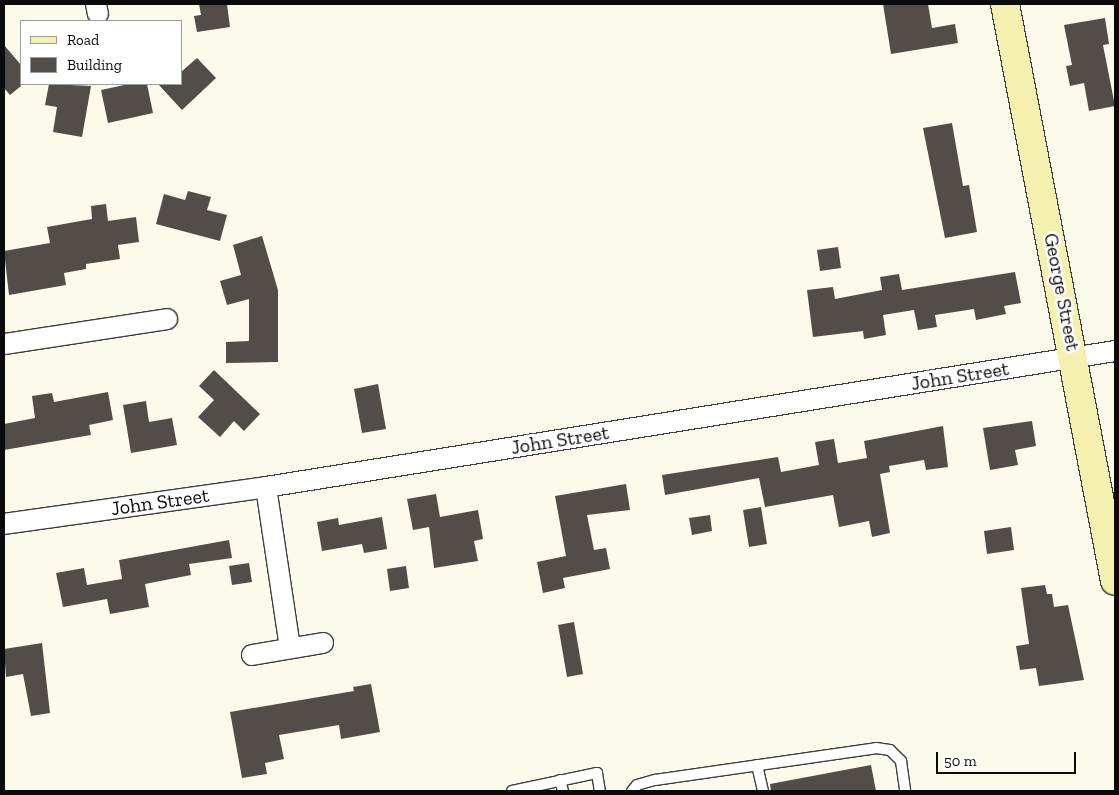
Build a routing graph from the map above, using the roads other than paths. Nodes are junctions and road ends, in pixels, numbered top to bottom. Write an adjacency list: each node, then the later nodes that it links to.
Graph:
1 (1005, 4): 5 (street, George Street)
2 (168, 319): 3 (street)
3 (4, 344)
4 (1115, 352): 5 (street, John Street)
5 (1075, 358): 6 (street, John Street); 8 (street, George Street)
6 (266, 487): 7 (street, John Street); 10 (street)
7 (4, 524)
8 (1115, 581)
9 (323, 643): 10 (street)
10 (290, 648): 11 (street)
11 (252, 656)
12 (757, 765): 17 (lane); 18 (lane); 19 (lane)
13 (560, 780): 14 (lane); 15 (lane); 16 (lane)
14 (512, 791)
15 (563, 791)
16 (600, 791)
17 (632, 791)
18 (763, 791)
19 (905, 791)

